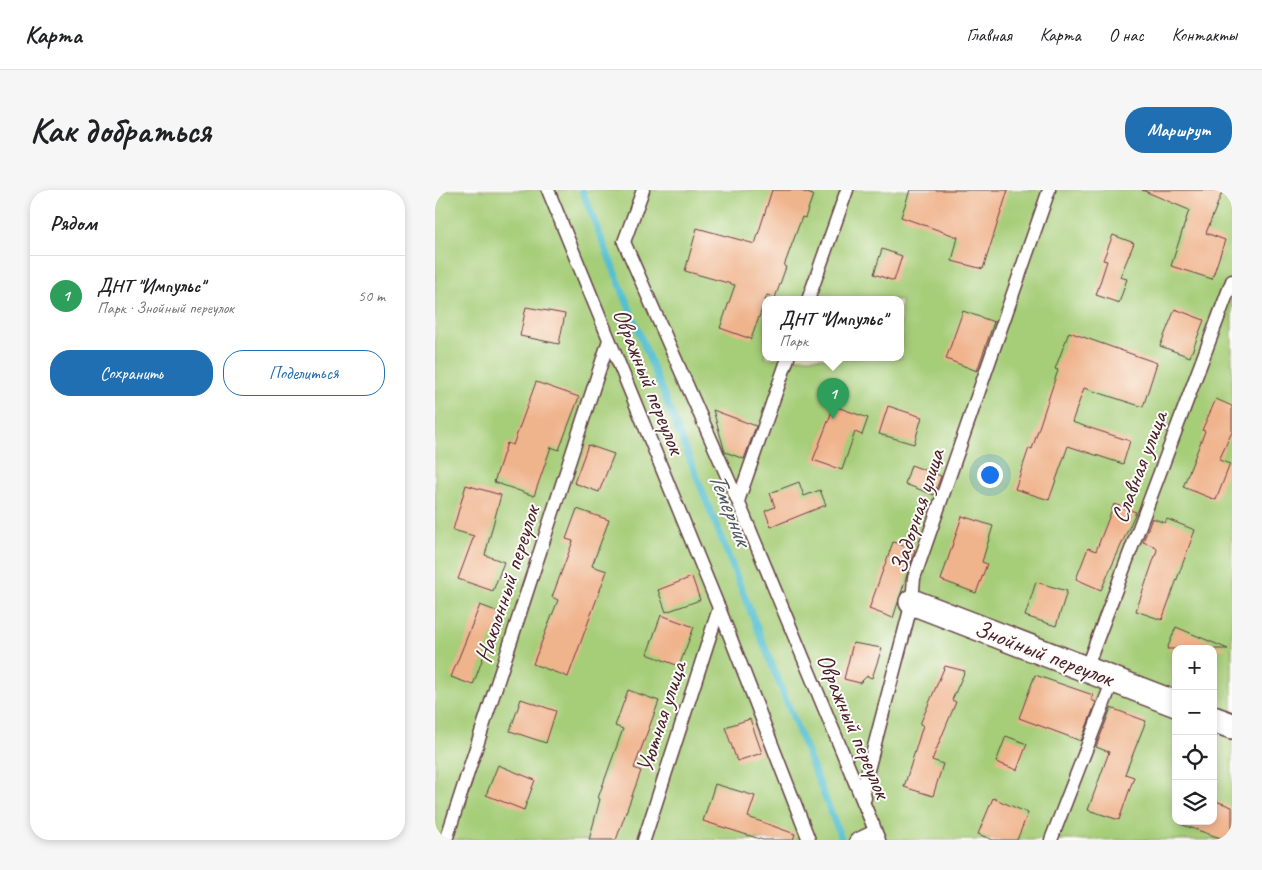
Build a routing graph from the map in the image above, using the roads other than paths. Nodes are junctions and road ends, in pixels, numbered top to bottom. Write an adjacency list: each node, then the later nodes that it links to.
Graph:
1 (548, 190): 7 (lane, Овражный переулок)
2 (643, 190): 9 (lane, Овражный переулок)
3 (847, 190): 6 (lane)
4 (1049, 190): 10 (lane, Задорная улица)
5 (1232, 281): 12 (lane, Славная улица)
6 (809, 296)
7 (609, 340): 11 (lane, Овражный переулок); 18 (lane, Наклонный переулок)
8 (787, 361): 9 (lane)
9 (738, 502): 17 (lane, Овражный переулок)
10 (913, 602): 12 (street, Знойный переулок); 17 (lane, Задорная улица)
11 (719, 608): 19 (lane, Уютная улица); 20 (lane, Овражный переулок)
12 (1086, 669): 13 (street, Знойный переулок)
13 (1113, 680): 14 (street, Знойный переулок); 22 (lane)
14 (1172, 702)
15 (1217, 720): 16 (street)
16 (1232, 726)
17 (877, 836): 21 (lane)
18 (446, 840)
19 (645, 840)
20 (809, 840)
21 (856, 840)
22 (1051, 840)

